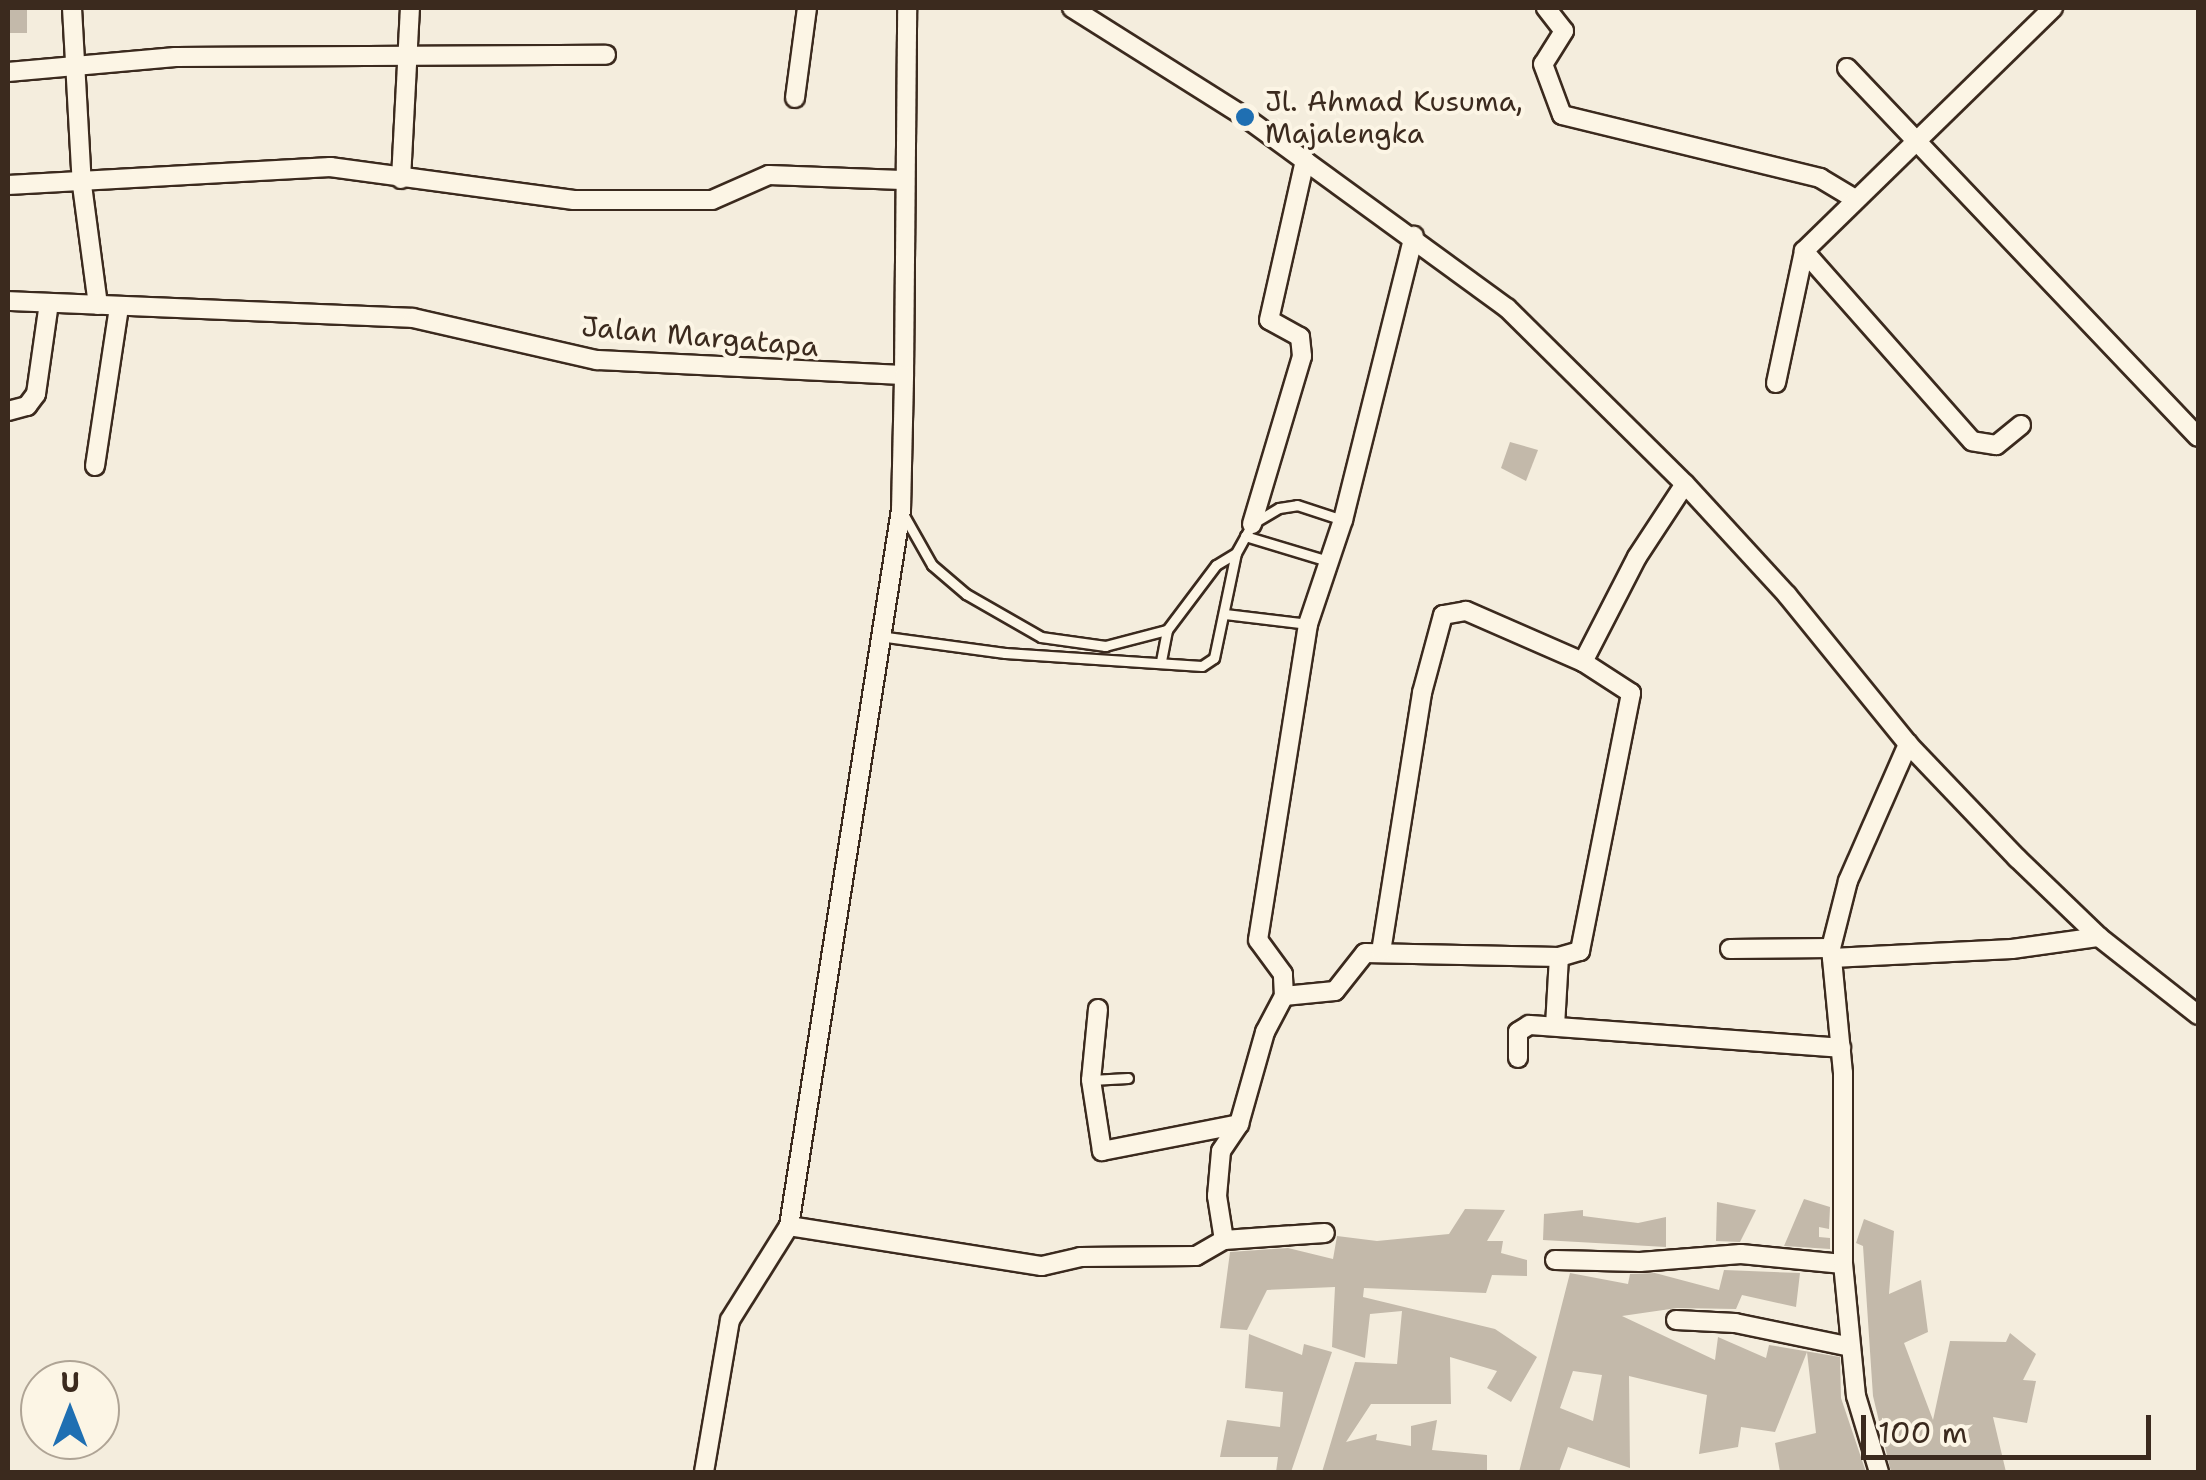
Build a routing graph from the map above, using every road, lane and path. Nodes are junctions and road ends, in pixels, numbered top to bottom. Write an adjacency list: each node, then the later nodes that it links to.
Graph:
1 (72, 8): 10 (street)
2 (410, 8): 9 (street)
3 (807, 8): 13 (street)
4 (908, 8): 17 (street)
5 (1072, 8): 15 (street)
6 (1546, 8): 20 (street)
7 (2040, 11): 14 (street)
8 (606, 55): 9 (street)
9 (409, 58): 10 (street); 16 (street)
10 (79, 62): 12 (street); 18 (street)
11 (1847, 68): 14 (street)
12 (8, 72)
13 (795, 98)
14 (1913, 138): 20 (street); 30 (street)
15 (1305, 160): 21 (street); 37 (street)
16 (401, 179): 17 (street); 18 (street)
17 (902, 180): 27 (street)
18 (82, 184): 19 (street); 25 (street)
19 (8, 185)
20 (1852, 197): 22 (street)
21 (1414, 236): 34 (street); 36 (street)
22 (1804, 251): 28 (street); 31 (street)
23 (8, 302): 24 (street, Jalan Margatapa)
24 (49, 303): 25 (street, Jalan Margatapa); 29 (street)
25 (98, 305): 26 (street, Jalan Margatapa)
26 (119, 307): 27 (street, Jalan Margatapa); 33 (street)
27 (904, 375): 35 (street)
28 (1776, 383)
29 (8, 411)
30 (2192, 416): 32 (street)
31 (2021, 425)
32 (2198, 438)
33 (95, 466)
34 (1686, 484): 45 (street); 46 (street)
35 (901, 510): 42 (lane); 43 (street)
36 (1342, 520): 37 (lane); 39 (street)
37 (1249, 530): 38 (lane); 39 (lane)
38 (1236, 554): 40 (lane); 42 (lane)
39 (1328, 562): 41 (street)
40 (1225, 614): 41 (lane); 44 (lane)
41 (1308, 624): 52 (street)
42 (1167, 630): 44 (lane)
43 (877, 636): 44 (lane); 61 (street)
44 (1161, 662)
45 (1583, 662): 49 (street); 51 (street)
46 (1908, 744): 47 (street); 50 (street)
47 (2099, 937): 50 (street); 54 (street)
48 (1730, 949): 50 (street)
49 (1381, 952): 51 (street); 52 (street)
50 (1831, 953): 56 (street)
51 (1558, 958): 55 (street)
52 (1284, 996): 60 (street)
53 (1098, 1008): 59 (street)
54 (2198, 1015)
55 (1555, 1026): 56 (street); 57 (street)
56 (1841, 1048): 65 (street)
57 (1518, 1058)
58 (1128, 1078): 59 (lane)
59 (1091, 1080): 60 (street)
60 (1239, 1124): 63 (street)
61 (788, 1226): 63 (street); 68 (street)
62 (1325, 1233): 63 (street)
63 (1224, 1240)
64 (1555, 1260): 65 (street)
65 (1843, 1264): 67 (street)
66 (1676, 1320): 67 (street)
67 (1851, 1347): 69 (street)
68 (704, 1472)
69 (1879, 1472)

